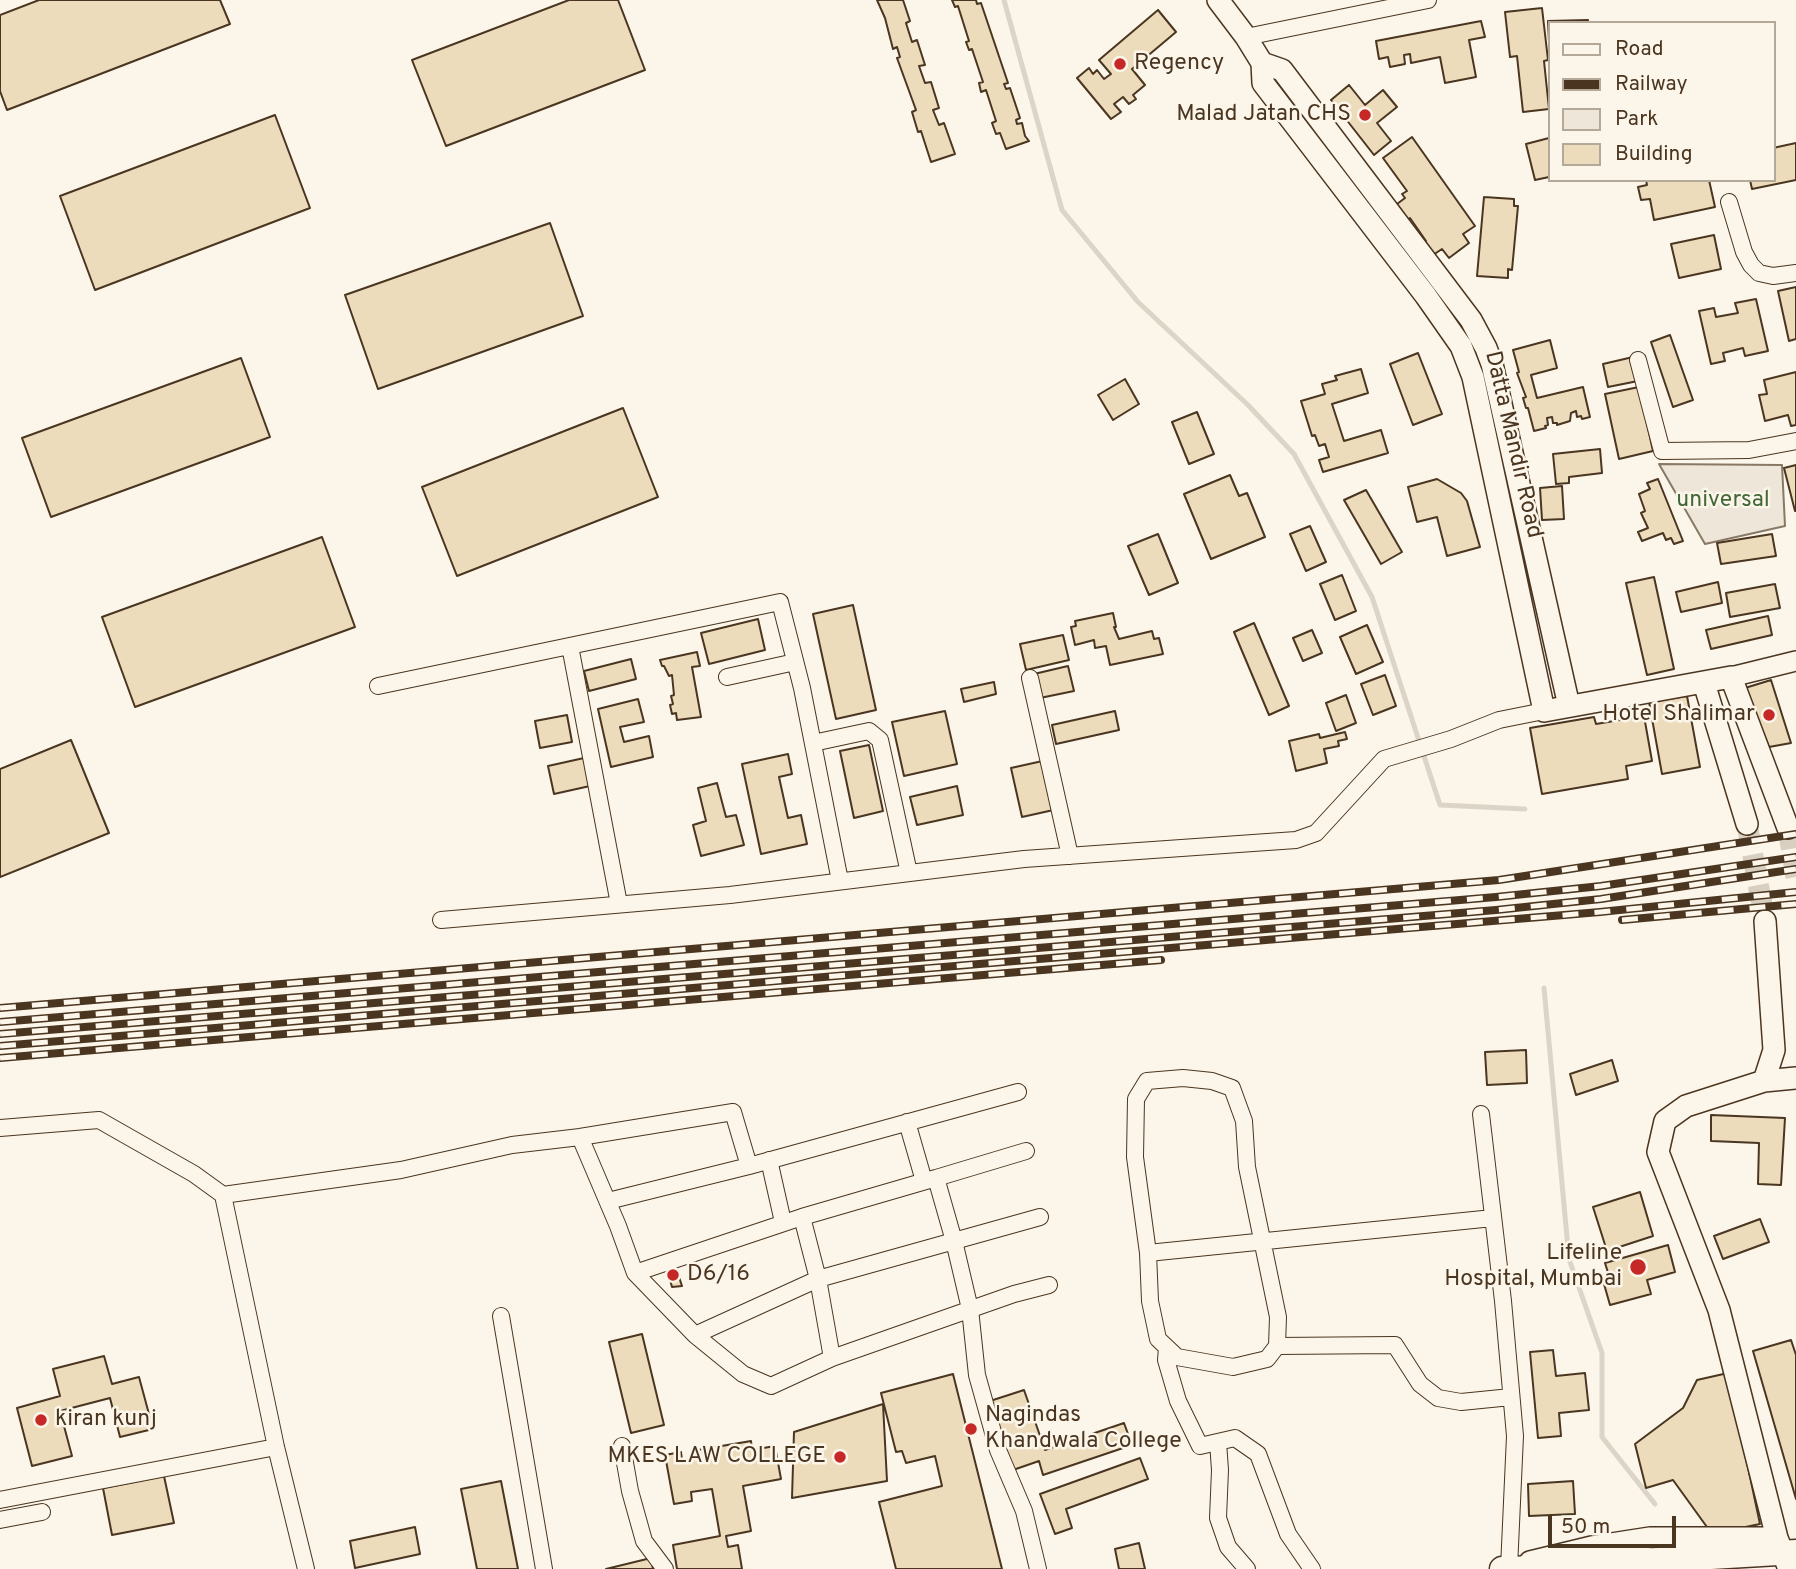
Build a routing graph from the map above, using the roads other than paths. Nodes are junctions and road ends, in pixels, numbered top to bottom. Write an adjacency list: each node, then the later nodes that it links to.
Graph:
1 (1218, 0): 3 (main road, Datta Mandir Road)
2 (1428, 0): 3 (street)
3 (1246, 37): 4 (main road, Datta Mandir Road)
4 (1262, 62): 5 (main road, Datta Mandir Road); 6 (main road, Datta Mandir Road)
5 (1297, 90): 6 (main road); 10 (main road, Datta Mandir Road)
6 (1279, 104): 10 (main road, Datta Mandir Road)
7 (1729, 202): 8 (street)
8 (1796, 273)
9 (1638, 360): 11 (street)
10 (1490, 406): 20 (main road, Datta Mandir Road); 21 (main road, Datta Mandir Road)
11 (1796, 441)
12 (570, 646): 14 (street); 19 (street); 28 (street)
13 (1796, 661): 16 (street)
14 (795, 663): 15 (street); 22 (street)
15 (727, 677)
16 (1731, 677): 18 (main road); 24 (main road)
17 (1030, 678): 25 (street)
18 (1704, 683): 20 (main road); 23 (main road)
19 (378, 687)
20 (1569, 706): 21 (main road)
21 (1545, 711): 25 (street)
22 (813, 743): 26 (street); 27 (street)
23 (1747, 824)
24 (1788, 828)
25 (1070, 856): 26 (street)
26 (909, 873): 27 (street)
27 (840, 881): 28 (street)
28 (619, 904): 29 (street)
29 (441, 920)
30 (1765, 921): 32 (main road)
31 (1796, 1078): 32 (main road)
32 (1765, 1081): 67 (main road)
33 (1018, 1092): 35 (street)
34 (1481, 1114): 46 (street)
35 (907, 1122): 39 (street); 41 (street)
36 (0, 1128): 42 (street)
37 (580, 1137): 40 (street); 42 (street); 43 (street)
38 (1026, 1151): 41 (street)
39 (769, 1160): 40 (street); 47 (street)
40 (749, 1166): 43 (street)
41 (930, 1179): 44 (street); 48 (street)
42 (223, 1195): 63 (street)
43 (608, 1201): 51 (street)
44 (802, 1217): 47 (street); 52 (street)
45 (1040, 1217): 48 (street)
46 (1493, 1218): 49 (street); 60 (street)
47 (783, 1222): 51 (street)
48 (954, 1241): 52 (street); 54 (street)
49 (1263, 1241): 50 (street); 50 (street); 57 (street)
50 (1148, 1253): 58 (street)
51 (635, 1273): 56 (street)
52 (818, 1279): 56 (street); 59 (street)
53 (1049, 1285): 54 (street)
54 (970, 1309): 59 (street); 72 (street)
55 (501, 1316): 70 (street)
56 (695, 1335): 59 (street)
57 (1277, 1346): 58 (street); 60 (street)
58 (1167, 1348): 61 (street)
59 (832, 1358)
60 (1511, 1397): 68 (street)
61 (1217, 1442): 73 (street); 74 (street)
62 (622, 1446): 71 (street)
63 (276, 1447): 64 (street); 69 (street)
64 (38, 1494): 65 (street); 66 (street)
65 (0, 1500)
66 (0, 1520)
67 (1788, 1558): 68 (main road); 68 (main road)
68 (1505, 1568)
69 (306, 1569)
70 (544, 1569)
71 (665, 1569)
72 (1038, 1569)
73 (1247, 1569)
74 (1312, 1569)

